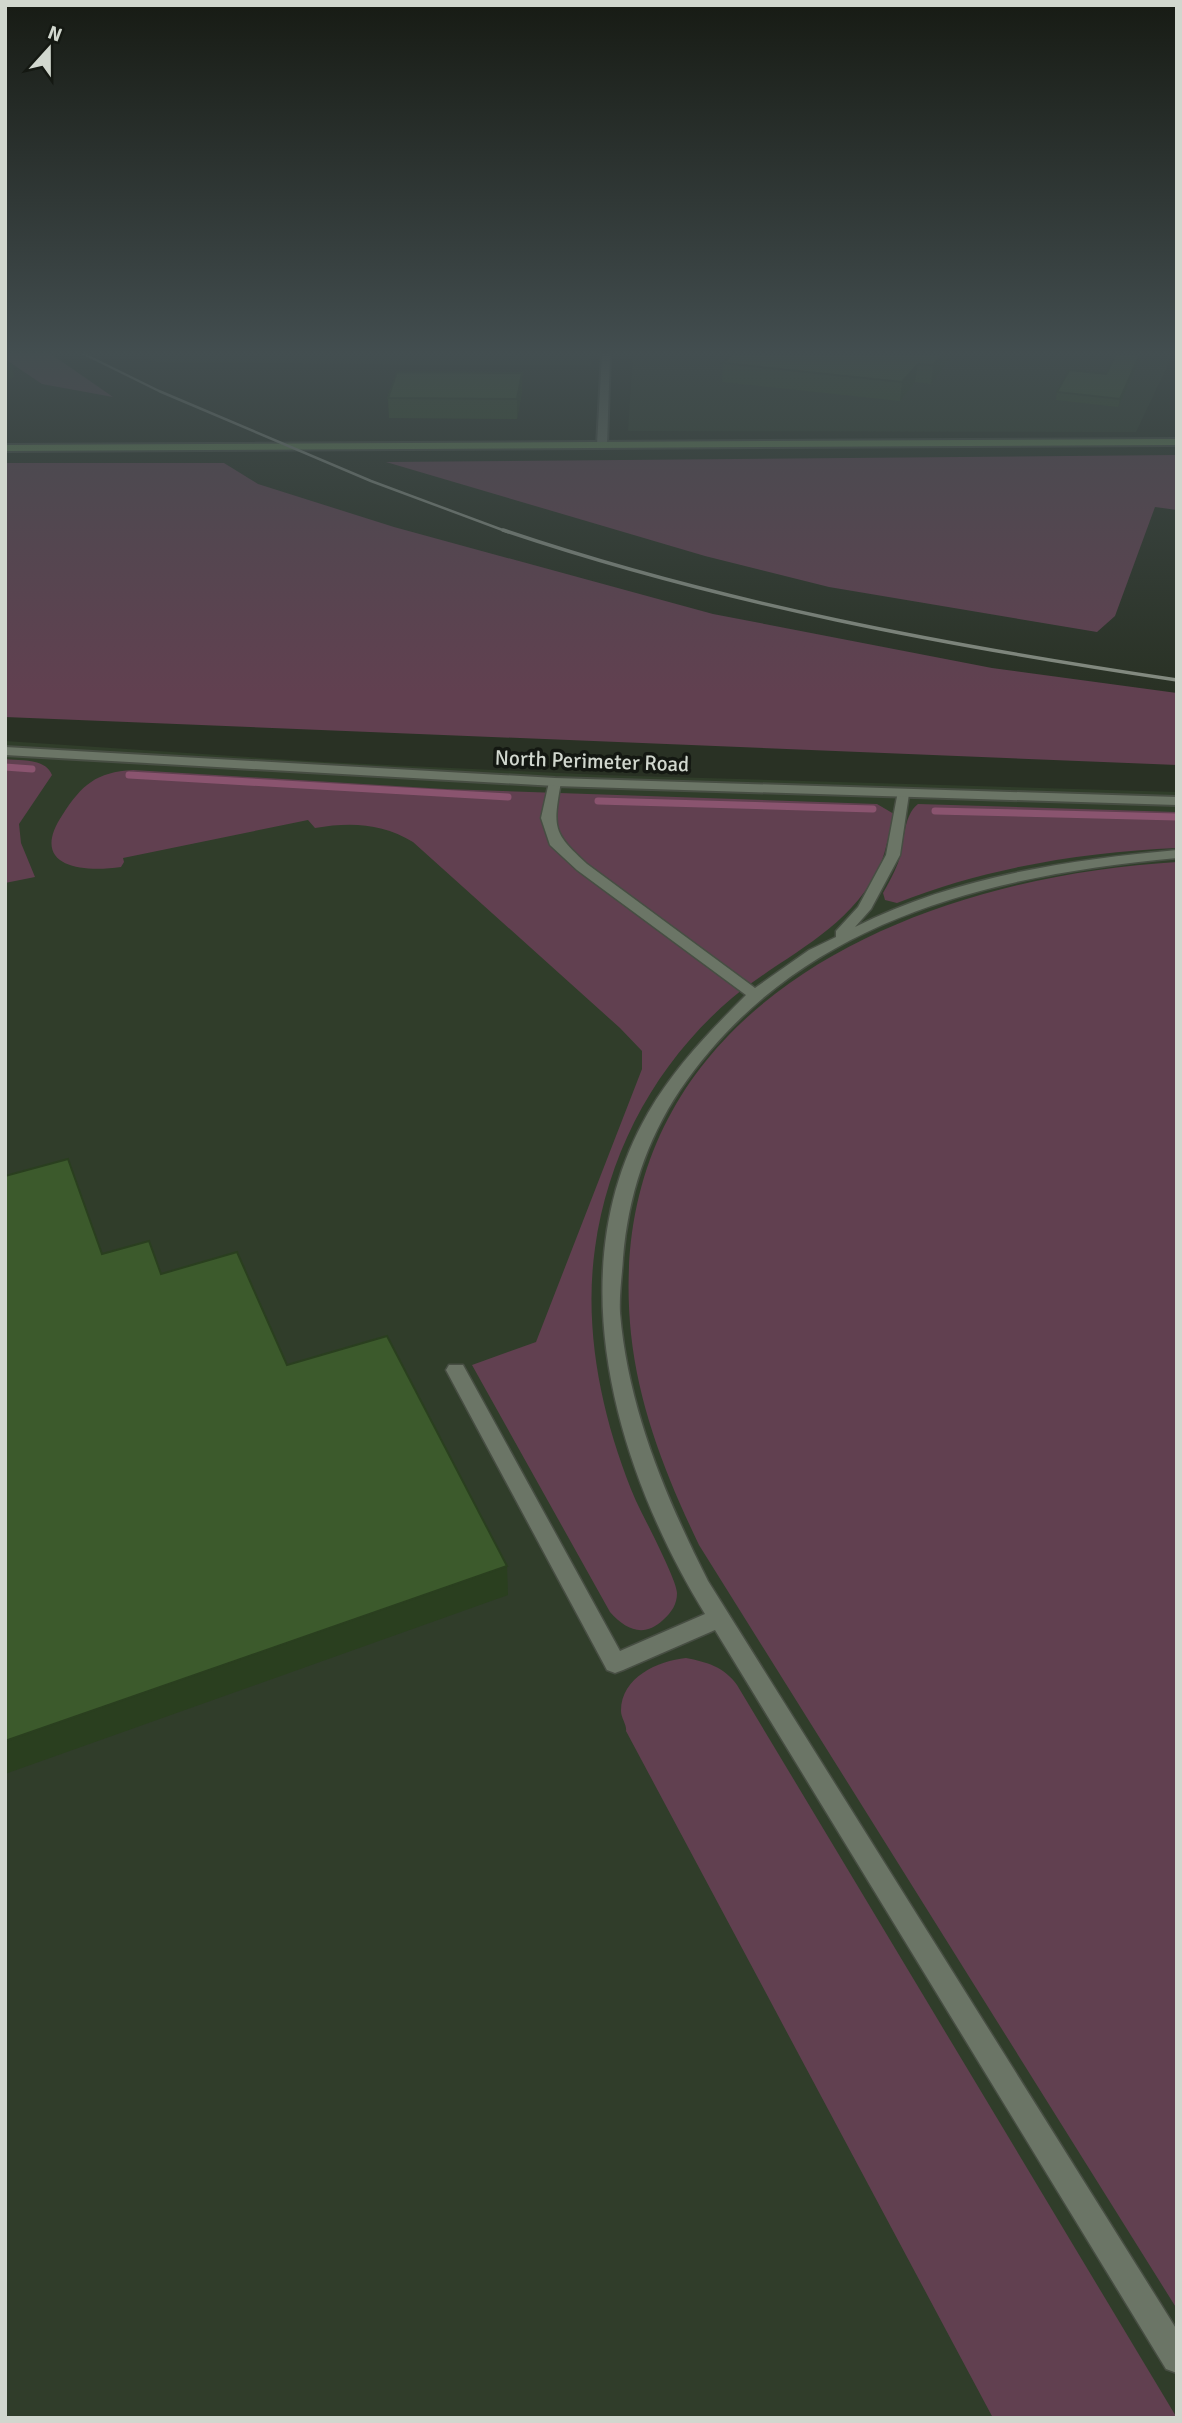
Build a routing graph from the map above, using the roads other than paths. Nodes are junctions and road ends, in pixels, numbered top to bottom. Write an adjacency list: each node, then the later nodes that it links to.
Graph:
1 (5, 751): 2 (street, North Perimeter Road)
2 (555, 782): 3 (street, North Perimeter Road); 7 (lane)
3 (903, 794): 4 (street, North Perimeter Road); 6 (lane)
4 (1177, 801)
5 (1177, 854): 6 (lane)
6 (835, 942): 7 (lane)
7 (755, 995): 9 (lane)
8 (456, 1370): 9 (lane)
9 (720, 1618): 10 (lane)
10 (1177, 2358)

